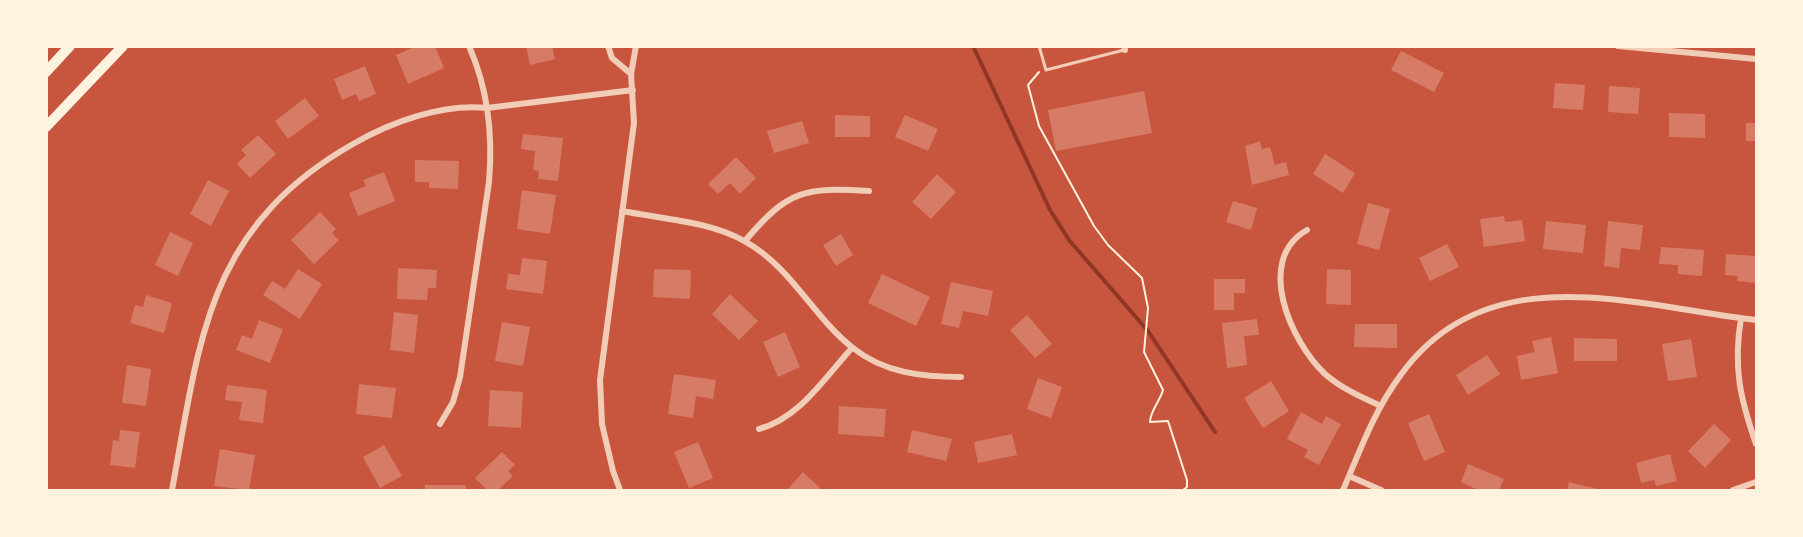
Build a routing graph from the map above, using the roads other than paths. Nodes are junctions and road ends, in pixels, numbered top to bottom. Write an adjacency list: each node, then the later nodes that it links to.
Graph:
1 (70, 46): 11 (main road)
2 (123, 46): 15 (main road)
3 (469, 46): 14 (street)
4 (608, 46): 12 (street)
5 (636, 46): 12 (street)
6 (1039, 46): 8 (lane)
7 (1618, 46): 9 (street)
8 (1125, 48)
9 (1668, 49): 10 (street)
10 (1756, 59)
11 (46, 72)
12 (631, 74): 13 (street)
13 (633, 90): 14 (street); 17 (street)
14 (487, 108): 25 (street); 30 (street)
15 (46, 127)
16 (869, 191): 19 (street)
17 (622, 211): 19 (street); 31 (street)
18 (1308, 230): 24 (street)
19 (745, 241): 22 (street)
20 (1741, 318): 21 (street); 24 (street); 27 (street)
21 (1756, 320)
22 (852, 348): 23 (street); 26 (street)
23 (961, 377)
24 (1380, 406): 28 (street)
25 (440, 424)
26 (759, 429)
27 (1756, 444)
28 (1349, 476): 32 (street); 33 (street)
29 (1756, 482): 34 (street)
30 (172, 490)
31 (620, 490)
32 (1343, 490)
33 (1381, 490)
34 (1733, 490)

